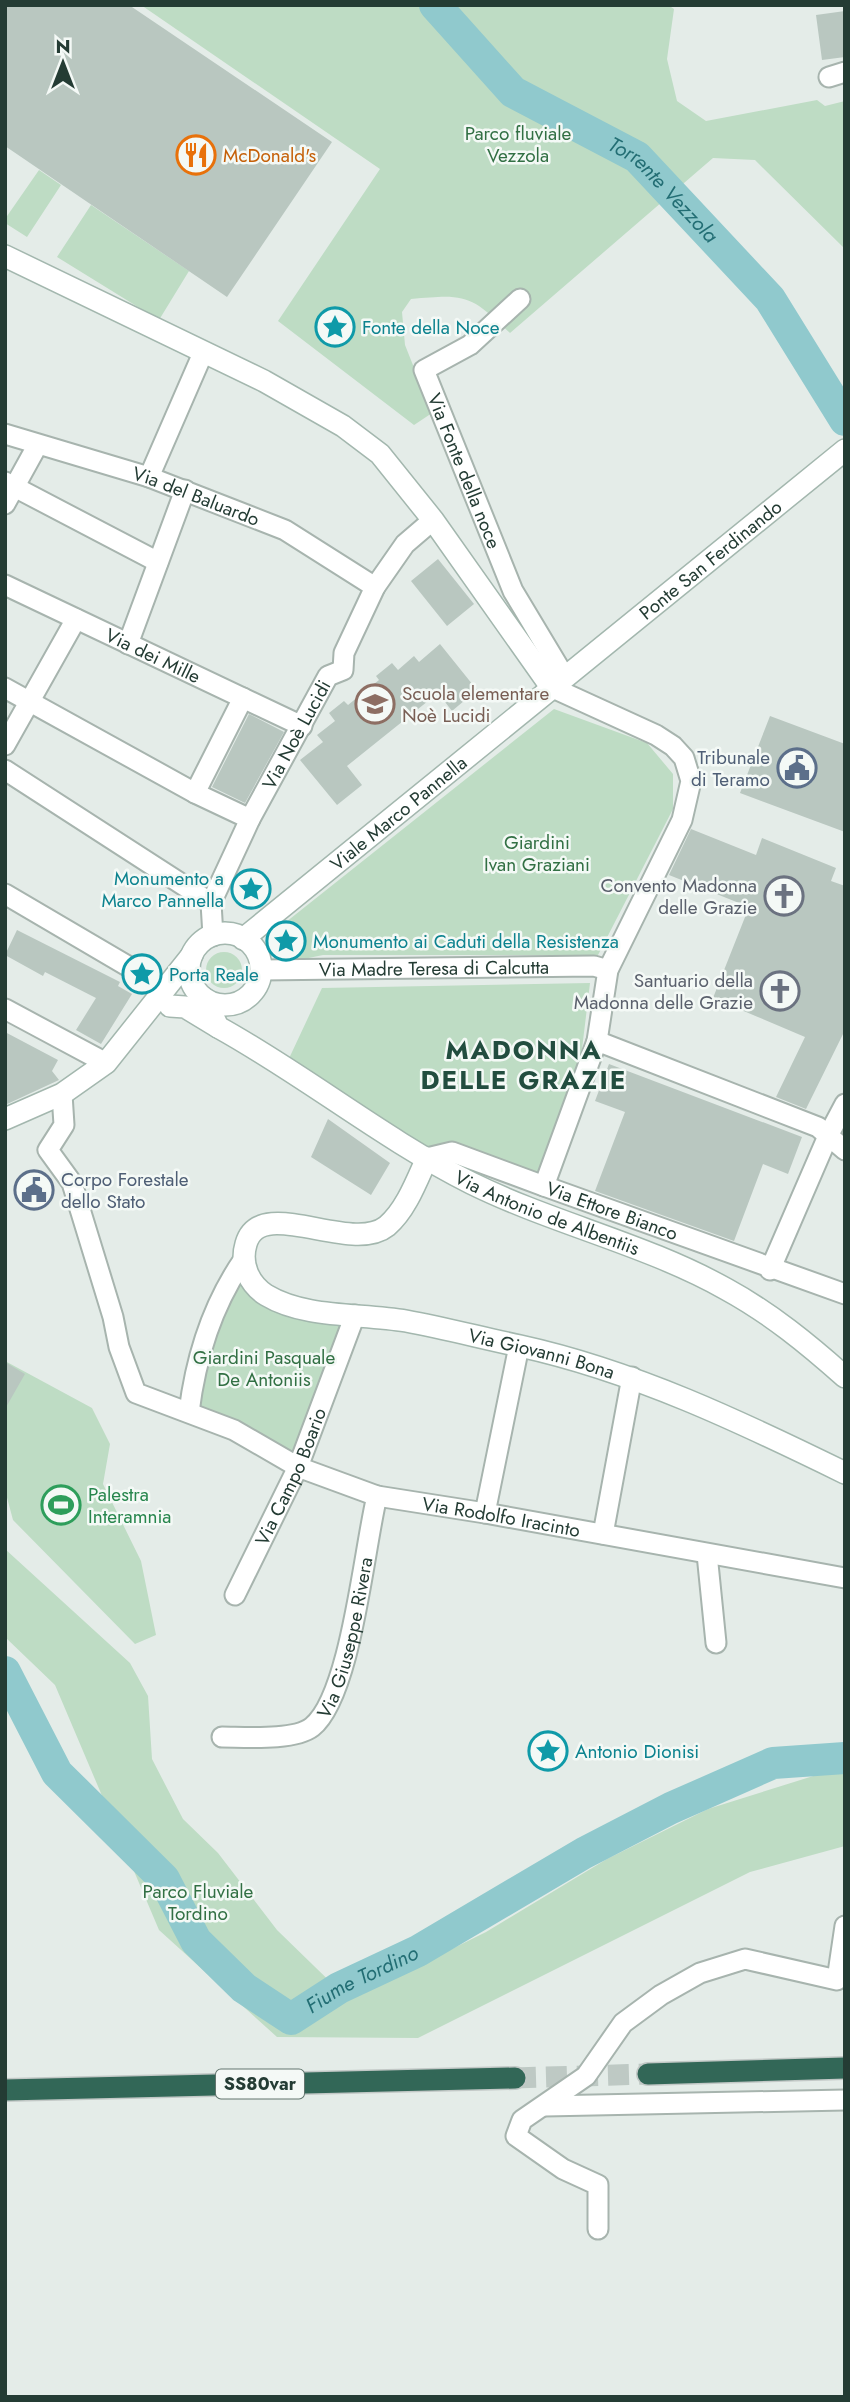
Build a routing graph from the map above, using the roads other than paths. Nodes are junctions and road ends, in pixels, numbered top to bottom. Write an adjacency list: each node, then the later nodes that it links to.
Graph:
1 (7, 255): 3 (main road)
2 (520, 299): 17 (street, Via Fonte della noce)
3 (203, 353): 7 (street); 11 (main road)
4 (5, 434): 5 (street, Via del Baluardo)
5 (37, 446): 7 (street, Via del Baluardo); 8 (street)
6 (845, 450): 17 (main road, Ponte San Ferdinando)
7 (149, 477): 9 (street, Via del Baluardo)
8 (10, 484): 10 (street); 12 (street)
9 (185, 491): 12 (street); 14 (street, Via del Baluardo)
10 (5, 504)
11 (433, 520): 14 (street, Via Noè Lucidi); 17 (main road)
12 (158, 562): 16 (street)
13 (5, 585): 15 (street, Via dei Mille)
14 (375, 587): 21 (street, Via Noè Lucidi)
15 (76, 618): 16 (street, Via dei Mille); 20 (street)
16 (128, 644): 19 (street, Via dei Mille)
17 (563, 676): 29 (main road, Viale Marco Pannella); 32 (street, Via Ettore Bianco)
18 (5, 688): 20 (street)
19 (243, 698): 21 (street, Via dei Mille); 24 (street)
20 (29, 702): 22 (street); 24 (street)
21 (302, 726): 25 (street, Via Noè Lucidi)
22 (5, 746)
23 (5, 770): 27 (street)
24 (195, 793): 25 (street)
25 (250, 818): 27 (street, Via Noè Lucidi)
26 (5, 894): 35 (street)
27 (211, 903): 28 (street, Via Noè Lucidi)
28 (213, 936): 29 (main road); 30 (main road)
29 (243, 939): 31 (main road)
30 (192, 955): 33 (main road); 35 (main road)
31 (261, 970): 32 (street, Via Madre Teresa di Calcutta); 34 (main road)
32 (608, 970): 38 (street, Via Ettore Bianco)
33 (201, 995): 34 (main road); 35 (main road); 37 (main road)
34 (242, 1000): 39 (main road)
35 (162, 1001): 37 (main road, Via Antonio de Albentiis); 40 (main road)
36 (5, 1009): 40 (street)
37 (218, 1027): 39 (main road, Via Antonio de Albentiis)
38 (597, 1041): 44 (street); 47 (street, Via Ettore Bianco)
39 (249, 1044): 46 (main road, Via Antonio de Albentiis)
40 (106, 1063): 41 (main road)
41 (62, 1094): 43 (main road); 55 (street, Via Rodolfo Iracinto)
42 (845, 1104): 44 (street)
43 (5, 1119)
44 (828, 1136): 45 (street); 49 (street)
45 (845, 1150)
46 (427, 1158): 47 (street); 48 (main road); 54 (main road, Via Antonio de Albentiis)
47 (544, 1186): 49 (street, Via Ettore Bianco)
48 (244, 1259): 51 (main road, Via Giovanni Bona); 55 (street)
49 (770, 1270): 50 (street, Via Ettore Bianco)
50 (845, 1294)
51 (355, 1315): 52 (main road, Via Giovanni Bona); 56 (street, Via Campo Boario)
52 (520, 1346): 53 (main road, Via Giovanni Bona); 59 (street)
53 (632, 1377): 57 (main road, Via Giovanni Bona); 60 (street)
54 (845, 1377)
55 (189, 1412): 56 (street, Via Rodolfo Iracinto)
56 (298, 1467): 58 (street, Via Rodolfo Iracinto); 63 (street, Via Campo Boario)
57 (845, 1474)
58 (377, 1496): 59 (street, Via Rodolfo Iracinto); 65 (street, Via Giuseppe Rivera)
59 (485, 1513): 60 (street, Via Rodolfo Iracinto)
60 (603, 1534): 61 (street, Via Rodolfo Iracinto)
61 (707, 1554): 62 (street, Via Rodolfo Iracinto); 64 (street)
62 (845, 1578)
63 (235, 1595)
64 (716, 1643)
65 (222, 1737)
66 (845, 1926): 72 (street)
67 (845, 2068): 68 (highway)
68 (648, 2074)
69 (515, 2078): 70 (highway, SS80var)
70 (5, 2090)
71 (845, 2100): 72 (street)
72 (541, 2107): 73 (street)
73 (598, 2229)

